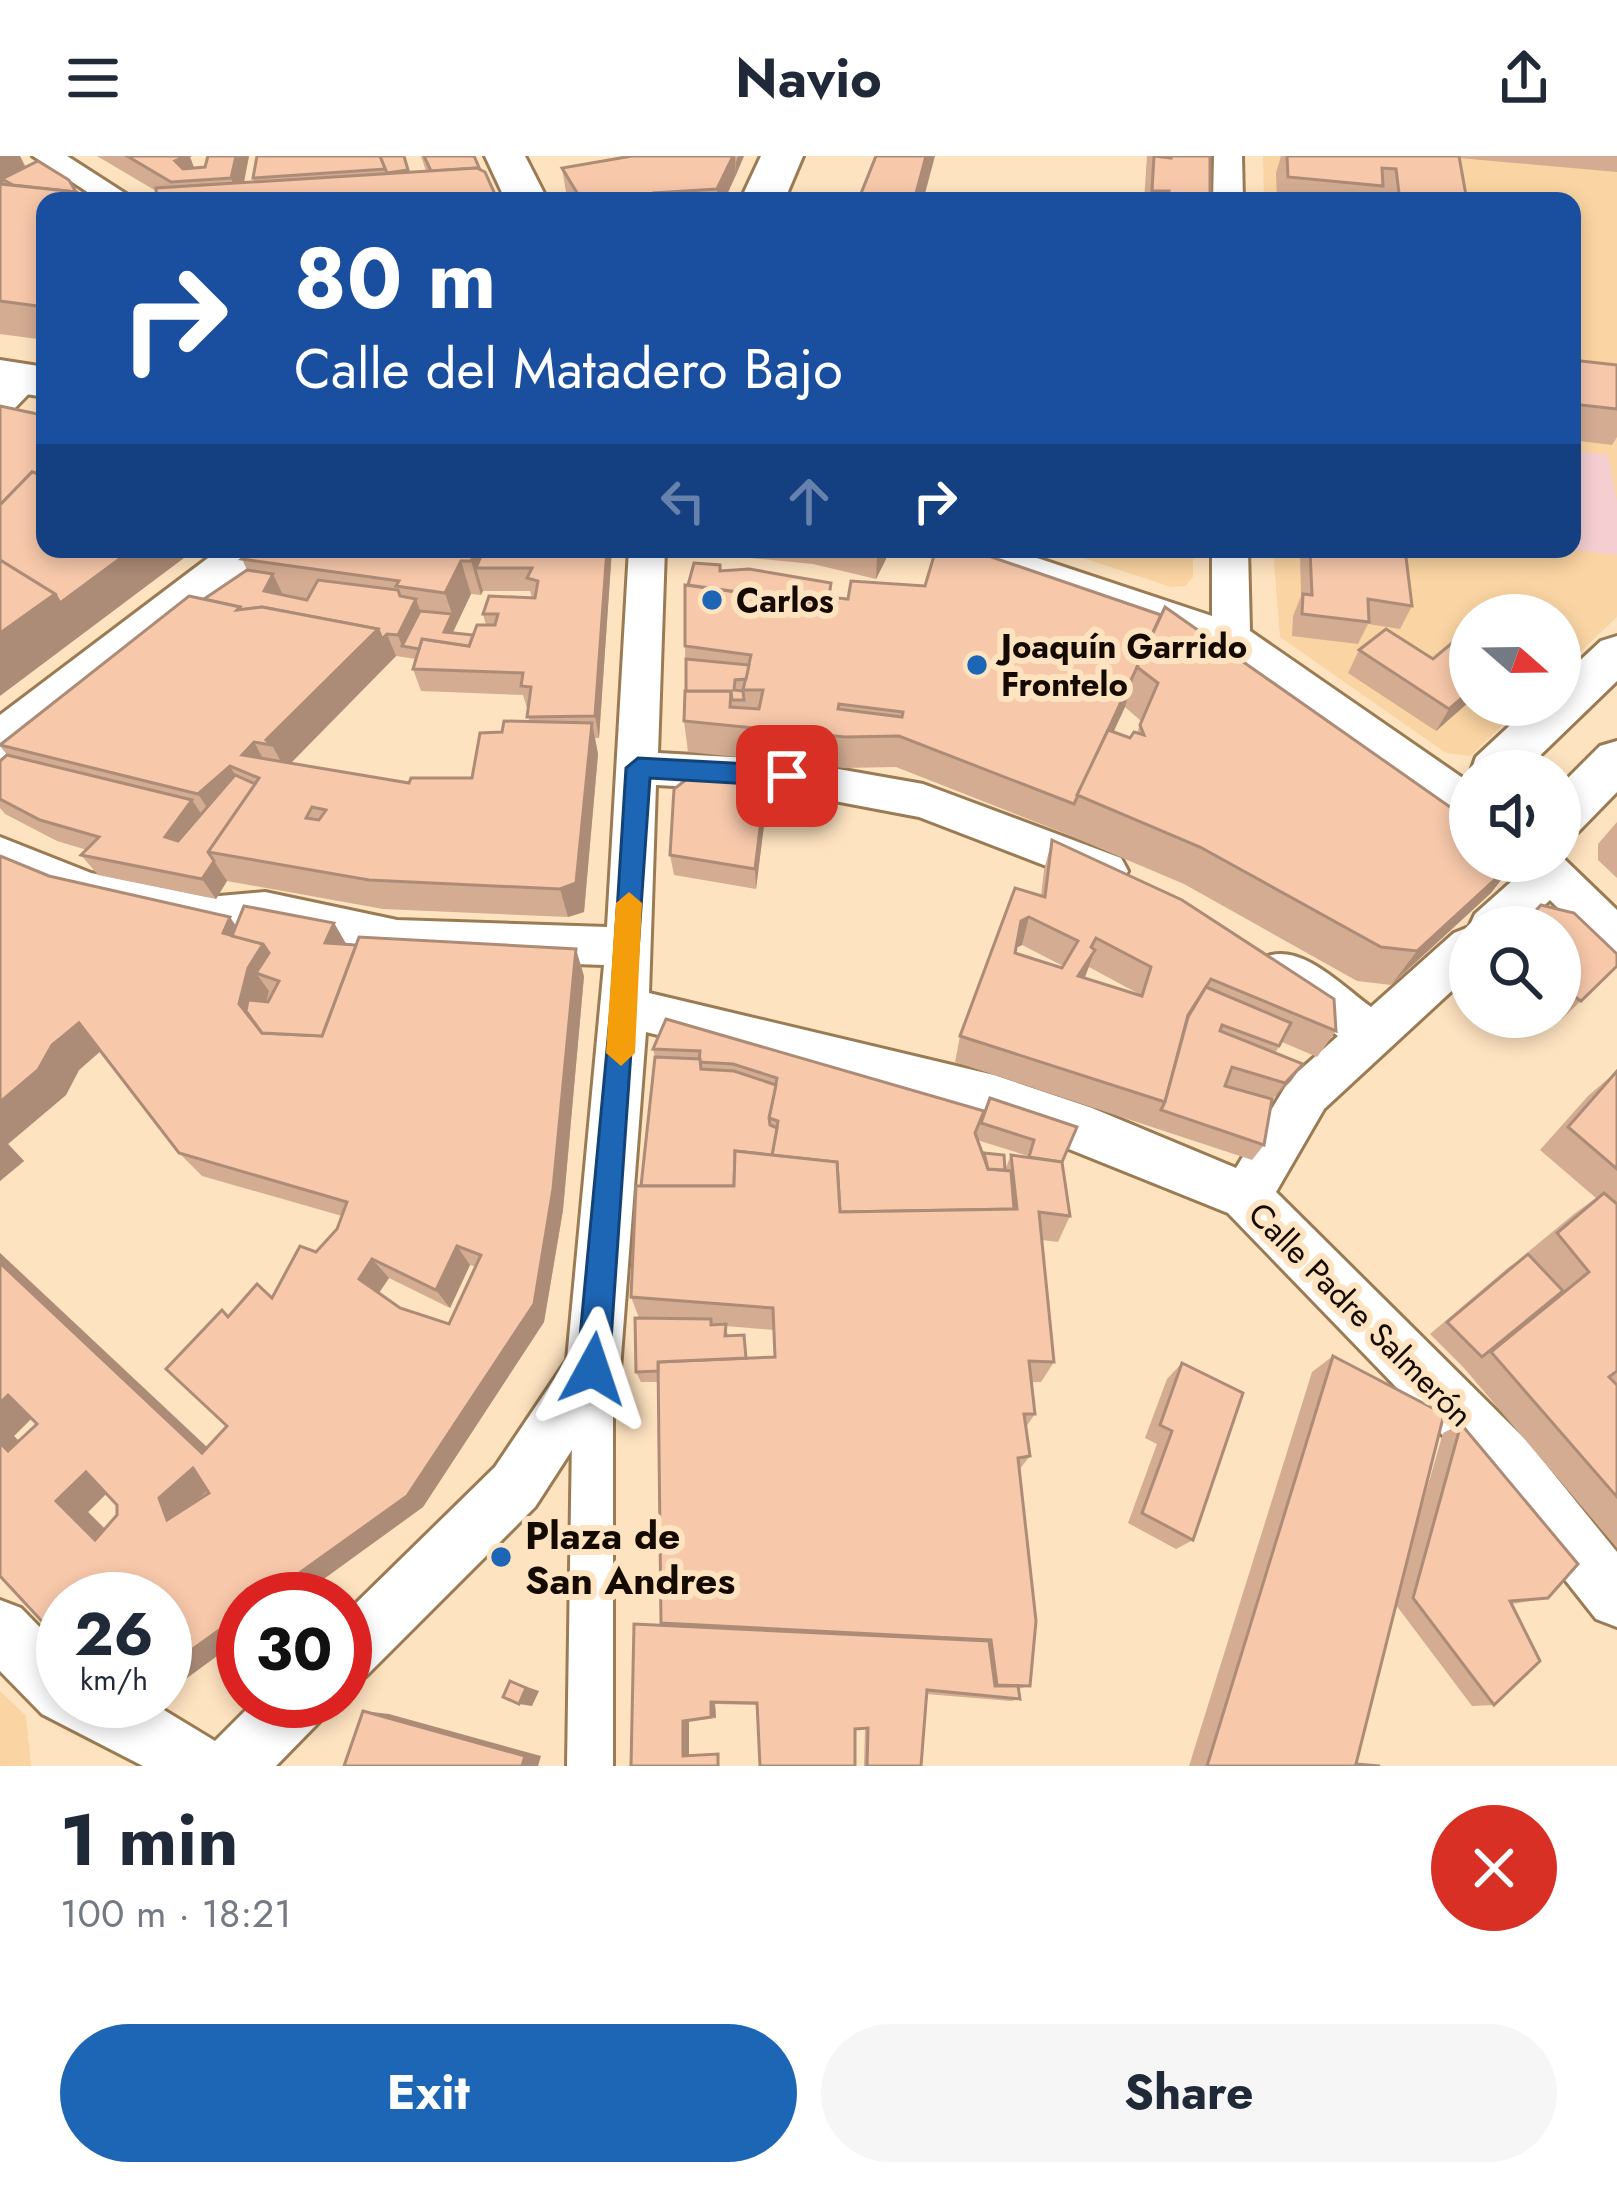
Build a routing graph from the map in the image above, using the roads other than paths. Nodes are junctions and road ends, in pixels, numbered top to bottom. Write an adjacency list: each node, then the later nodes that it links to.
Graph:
1 (47, 156): 5 (street)
2 (505, 156): 6 (main road)
3 (782, 156): 7 (main road)
4 (1228, 156): 8 (street)
5 (107, 192)
6 (523, 192)
7 (766, 192)
8 (1228, 192)
9 (244, 558): 15 (main road)
10 (647, 558): 18 (street)
11 (997, 558): 13 (street)
12 (1230, 558): 13 (street)
13 (1231, 637): 19 (street)
14 (1617, 653): 16 (street)
15 (0, 747)
16 (1517, 750)
17 (1617, 760): 20 (street)
18 (638, 768): 24 (street); 28 (street)
19 (1449, 776)
20 (1581, 797)
21 (0, 854): 28 (street)
22 (1531, 882): 25 (street)
23 (1558, 882): 26 (street)
24 (1144, 890)
25 (1510, 906)
26 (1617, 938)
27 (1242, 946): 31 (street)
28 (626, 947): 30 (street)
29 (1449, 965): 31 (street)
30 (625, 1007): 32 (street, Calle Padre Salmerón); 33 (street)
31 (1373, 1035): 32 (street)
32 (1246, 1196): 34 (street, Calle Padre Salmerón)
33 (593, 1369): 35 (street); 42 (street)
34 (1617, 1598)
35 (372, 1627)
36 (0, 1629): 37 (street)
37 (36, 1666)
38 (140, 1728): 40 (street)
39 (271, 1728): 41 (street)
40 (197, 1766)
41 (232, 1766)
42 (590, 1766)

